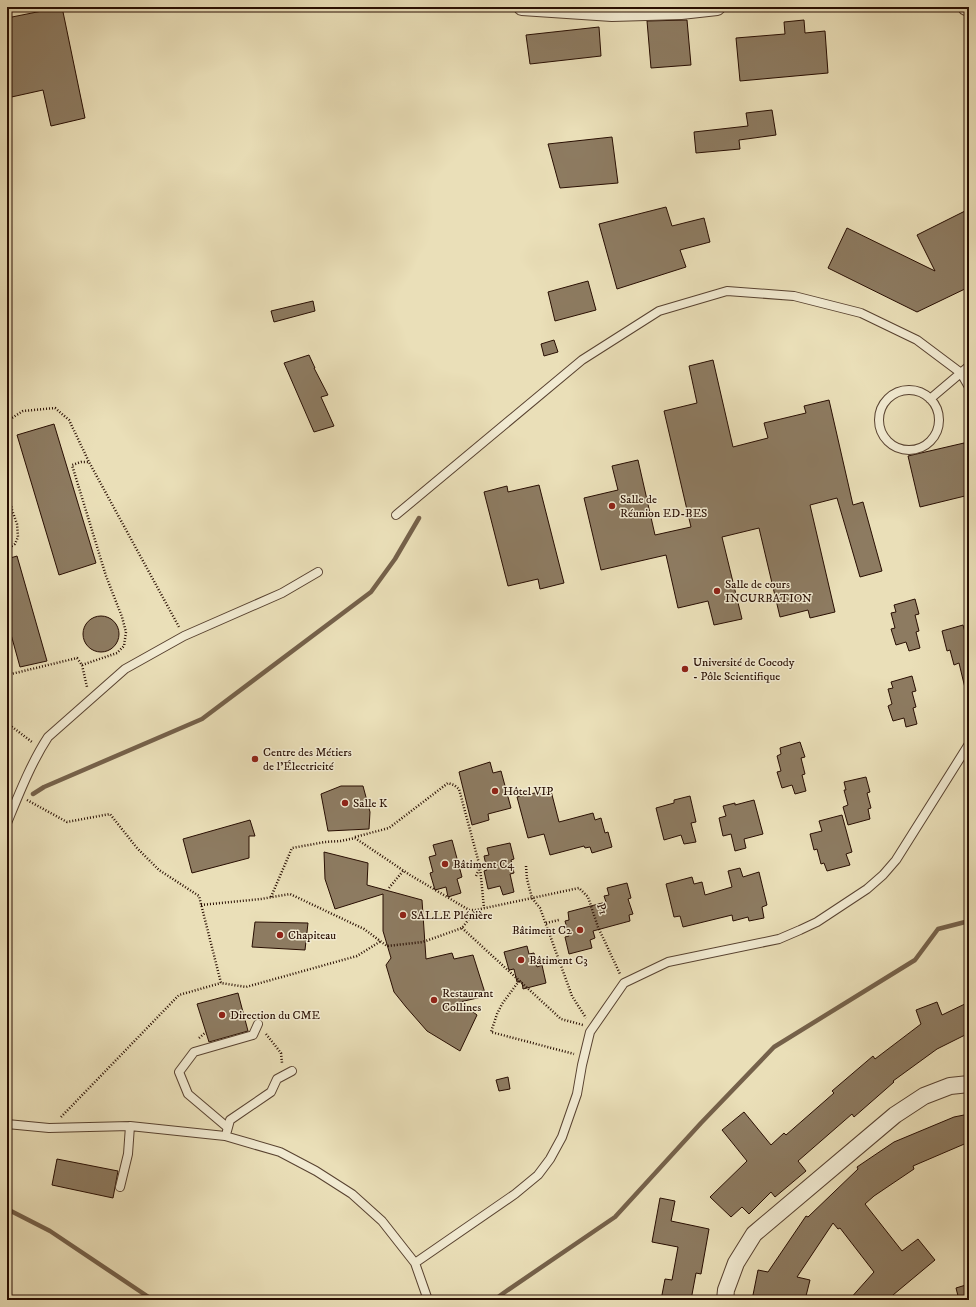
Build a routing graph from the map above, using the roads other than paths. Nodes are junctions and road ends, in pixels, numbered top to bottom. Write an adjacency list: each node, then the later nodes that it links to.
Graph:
1 (522, 7): 2 (street)
2 (716, 7)
3 (969, 366): 4 (lane)
4 (961, 373): 5 (lane); 6 (lane); 7 (lane)
5 (969, 387)
6 (930, 398): 6 (lane)
7 (396, 515)
8 (318, 572): 10 (lane)
9 (969, 744): 19 (lane)
10 (7, 823)
11 (258, 1024): 16 (lane)
12 (292, 1071): 16 (lane)
13 (969, 1084): 21 (street)
14 (7, 1124): 15 (lane)
15 (130, 1126): 17 (lane); 18 (lane)
16 (228, 1128): 17 (lane)
17 (225, 1136): 19 (lane)
18 (120, 1187)
19 (414, 1263): 20 (lane)
20 (428, 1300)
21 (725, 1300)

